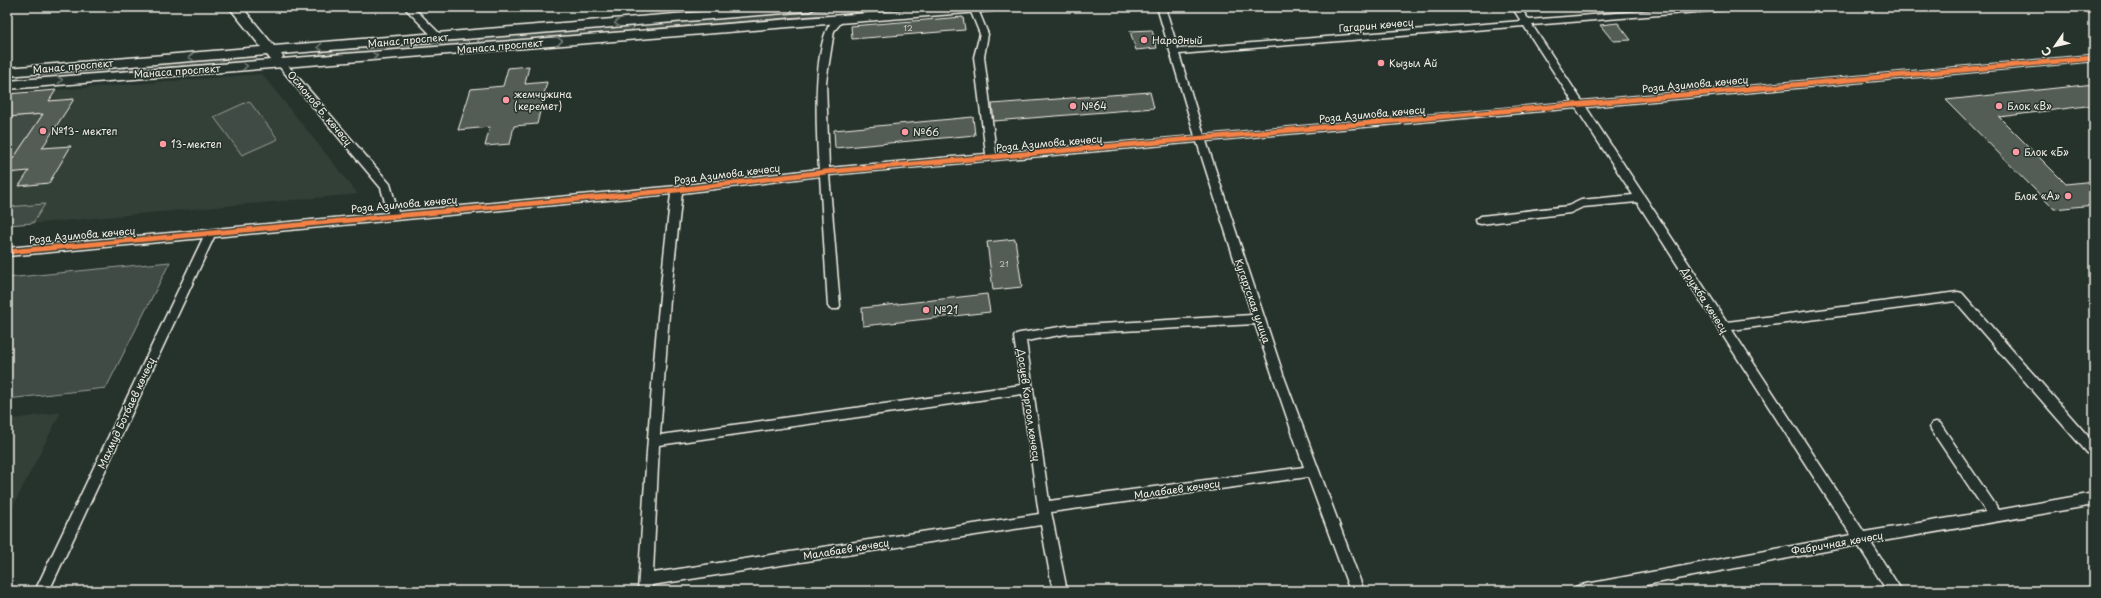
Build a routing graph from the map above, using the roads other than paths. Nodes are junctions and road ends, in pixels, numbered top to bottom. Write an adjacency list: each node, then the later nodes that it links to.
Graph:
1 (235, 7): 18 (main road, Осмонов Б. көчөсү)
2 (408, 7): 16 (street)
3 (810, 7): 12 (main road, Манас проспект)
4 (992, 7): 9 (main road, Манаса проспект)
5 (1161, 7): 19 (street, Кугартская улица)
6 (1516, 7): 13 (street, Дружба көчөсү)
7 (1723, 7): 13 (street, Гагарин көчөсү)
8 (2086, 7): 11 (street)
9 (974, 8): 10 (main road, Манаса проспект); 30 (street)
10 (843, 13): 15 (main road, Манаса проспект); 31 (street)
11 (2094, 13)
12 (640, 21): 14 (main road, Манас проспект, one-way to 14); 15 (main road)
13 (1527, 24): 19 (street, Гагарин көчөсү); 28 (street, Дружба көчөсү)
14 (476, 34): 16 (main road, Манас проспект); 17 (main road)
15 (638, 35): 17 (main road, Манаса проспект, one-way to 15)
16 (438, 37): 18 (main road, Манас проспект, one-way to 18)
17 (472, 48): 22 (main road, Манаса проспект, one-way to 17)
18 (271, 51): 21 (main road, Манас проспект, one-way to 21); 22 (main road, Осмонов Б. көчөсү)
19 (1174, 52): 29 (street, Кугартская улица)
20 (2094, 58): 28 (street, Роза Азимова көчөсү)
21 (133, 62): 23 (main road, Манас проспект); 25 (main road)
22 (281, 63): 25 (main road, Манаса проспект, one-way to 22); 34 (street, Осмонов Б. көчөсү)
23 (40, 69): 24 (main road, Манас проспект); 26 (main road)
24 (7, 72)
25 (124, 74): 26 (main road, Манаса проспект, one-way to 25)
26 (31, 83): 27 (main road, Манаса проспект)
27 (7, 85)
28 (1578, 104): 29 (street, Роза Азимова көчөсү); 33 (street, Дружба көчөсү)
29 (1201, 140): 30 (street, Роза Азимова көчөсү); 39 (street, Кугартская улица)
30 (992, 158): 31 (street, Роза Азимова көчөсү)
31 (825, 172): 32 (street, Роза Азимова көчөсү); 38 (street)
32 (677, 190): 34 (street, Роза Азимова көчөсү); 43 (street)
33 (1639, 198): 35 (street); 40 (street, Дружба көчөсү)
34 (394, 215): 36 (street, Роза Азимова көчөсү)
35 (1481, 220)
36 (210, 234): 37 (street, Роза Азимова көчөсү); 51 (street, Махмуд Ботбаев көчөсү)
37 (7, 252)
38 (834, 306)
39 (1260, 319): 41 (street, Досуев Коргоол көчөсү); 45 (street, Кугартская улица)
40 (1722, 327): 44 (street); 49 (street, Дружба көчөсү)
41 (1027, 389): 43 (street); 47 (street, Досуев Коргоол көчөсү)
42 (1936, 427): 48 (street)
43 (653, 441): 50 (street)
44 (2094, 452)
45 (1311, 471): 47 (street, Малабаев көчөсү); 53 (street, Кугартская улица)
46 (2094, 498): 48 (street, Фабричная көчөсү)
47 (1045, 513): 50 (street, Малабаев көчөсү); 52 (street, Досуев Коргоол көчөсү)
48 (1995, 516): 49 (street, Фабричная көчөсү)
49 (1860, 539): 54 (street, Фабричная көчөсү); 55 (street, Дружба көчөсү)
50 (646, 585)
51 (42, 591)
52 (1060, 591)
53 (1356, 591)
54 (1581, 591)
55 (1895, 591)

